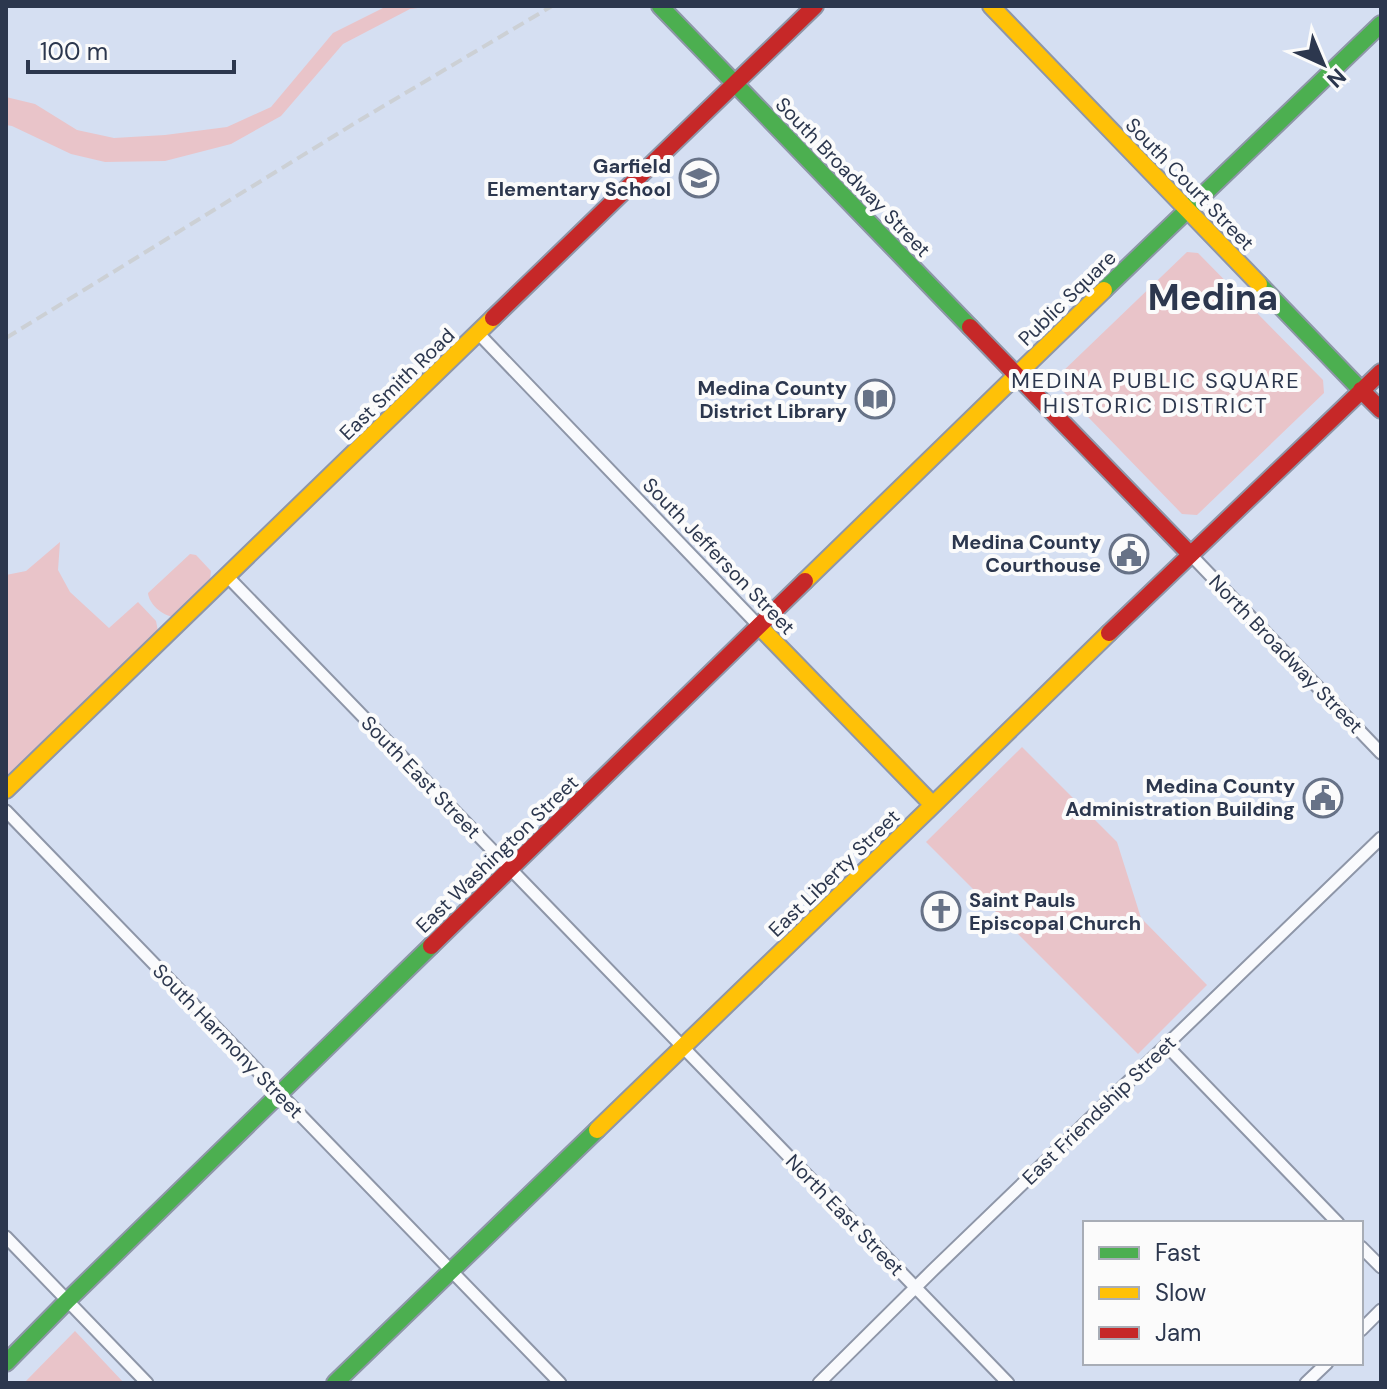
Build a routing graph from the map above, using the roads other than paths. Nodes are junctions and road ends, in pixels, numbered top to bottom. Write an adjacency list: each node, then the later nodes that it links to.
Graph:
1 (660, 6): 5 (main road, South Broadway Street)
2 (815, 6): 5 (main road, East Smith Road)
3 (991, 6): 6 (main road, South Court Street)
4 (1381, 24): 6 (main road, Public Square)
5 (735, 83): 7 (main road, East Smith Road); 9 (main road, South Broadway Street)
6 (1188, 210): 9 (main road, Public Square); 10 (main road, South Court Street)
7 (478, 333): 13 (main road, East Smith Road); 14 (street, South Jefferson Street)
8 (1381, 372): 10 (main road, East Liberty Street)
9 (1016, 375): 12 (main road, Public Square); 14 (main road, East Washington Street)
10 (1361, 390): 11 (main road, South Court Street); 12 (main road, East Liberty Street)
11 (1381, 410)
12 (1190, 554): 15 (street, North Broadway Street); 17 (main road, East Liberty Street)
13 (227, 576): 16 (main road, East Smith Road); 20 (street, South East Street)
14 (759, 626): 17 (main road, South Jefferson Street); 20 (main road, East Washington Street)
15 (1381, 753)
16 (6, 790)
17 (933, 805): 22 (main road, East Liberty Street)
18 (6, 811): 23 (street, South Harmony Street)
19 (1381, 838): 21 (street, East Friendship Street)
20 (510, 870): 22 (street, South East Street); 23 (main road, East Washington Street)
21 (1166, 1045): 24 (street); 29 (street, East Friendship Street)
22 (682, 1048): 28 (main road, East Liberty Street); 29 (street, North East Street)
23 (279, 1094): 28 (street, South Harmony Street); 30 (main road, East Washington Street)
24 (1336, 1221)
25 (6, 1237): 30 (street)
26 (1363, 1249): 27 (street)
27 (1381, 1267)
28 (451, 1270): 36 (main road, East Liberty Street); 37 (street, South Harmony Street)
29 (915, 1288): 38 (street, East Friendship Street); 39 (street, North East Street)
30 (67, 1301): 33 (main road, East Washington Street); 35 (street)
31 (1381, 1310): 32 (street)
32 (1363, 1328)
33 (6, 1363)
34 (1325, 1365): 40 (street)
35 (147, 1383)
36 (335, 1383)
37 (560, 1383)
38 (819, 1383)
39 (1008, 1383)
40 (1306, 1383)

